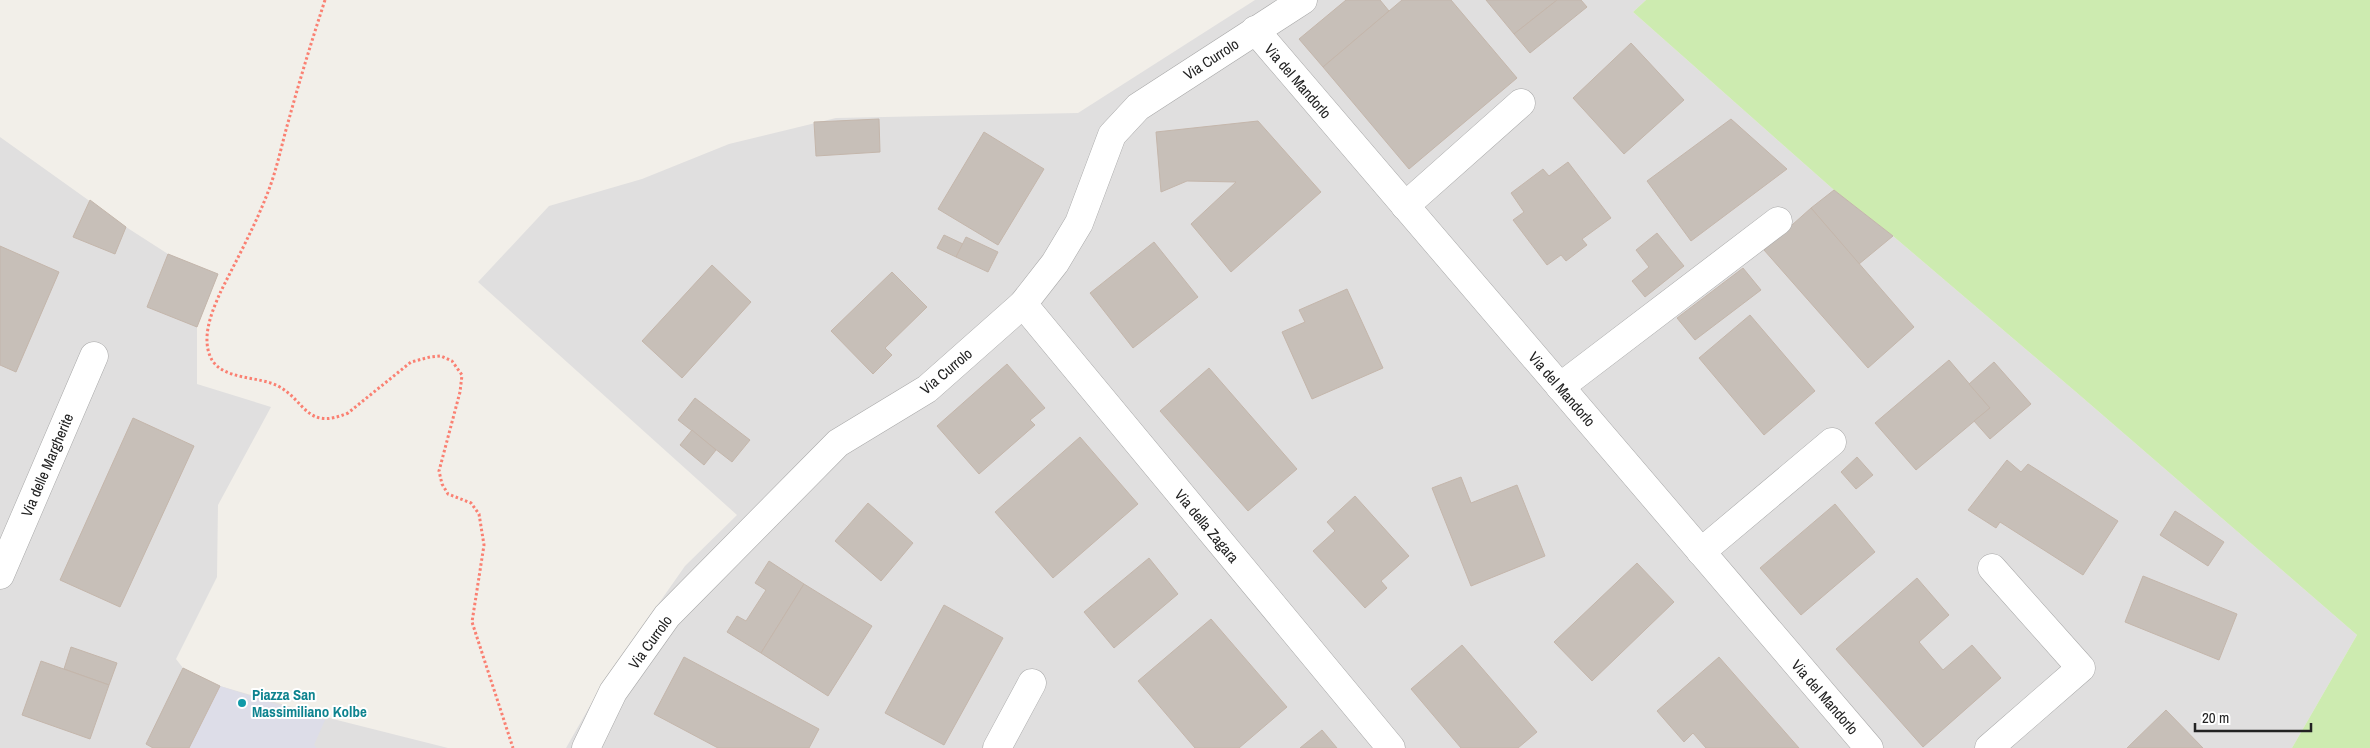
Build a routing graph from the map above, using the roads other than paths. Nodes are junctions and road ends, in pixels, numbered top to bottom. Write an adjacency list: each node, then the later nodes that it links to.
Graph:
1 (1303, 0): 2 (street, Via Currolo)
2 (1255, 30): 4 (street, Via del Mandorlo); 6 (street, Via Currolo)
3 (1520, 103): 4 (street)
4 (1405, 206): 8 (street, Via del Mandorlo)
5 (1778, 221): 8 (street)
6 (1023, 304): 14 (street, Via Currolo); 16 (street, Via della Zagara)
7 (94, 356): 12 (street, Via delle Margherite)
8 (1560, 387): 10 (street, Via del Mandorlo)
9 (1832, 442): 10 (street)
10 (1700, 552): 17 (street, Via del Mandorlo)
11 (1992, 568): 18 (street)
12 (0, 575)
13 (1032, 684): 15 (street)
14 (586, 748)
15 (998, 748)
16 (1391, 748)
17 (1868, 748)
18 (1989, 748)

